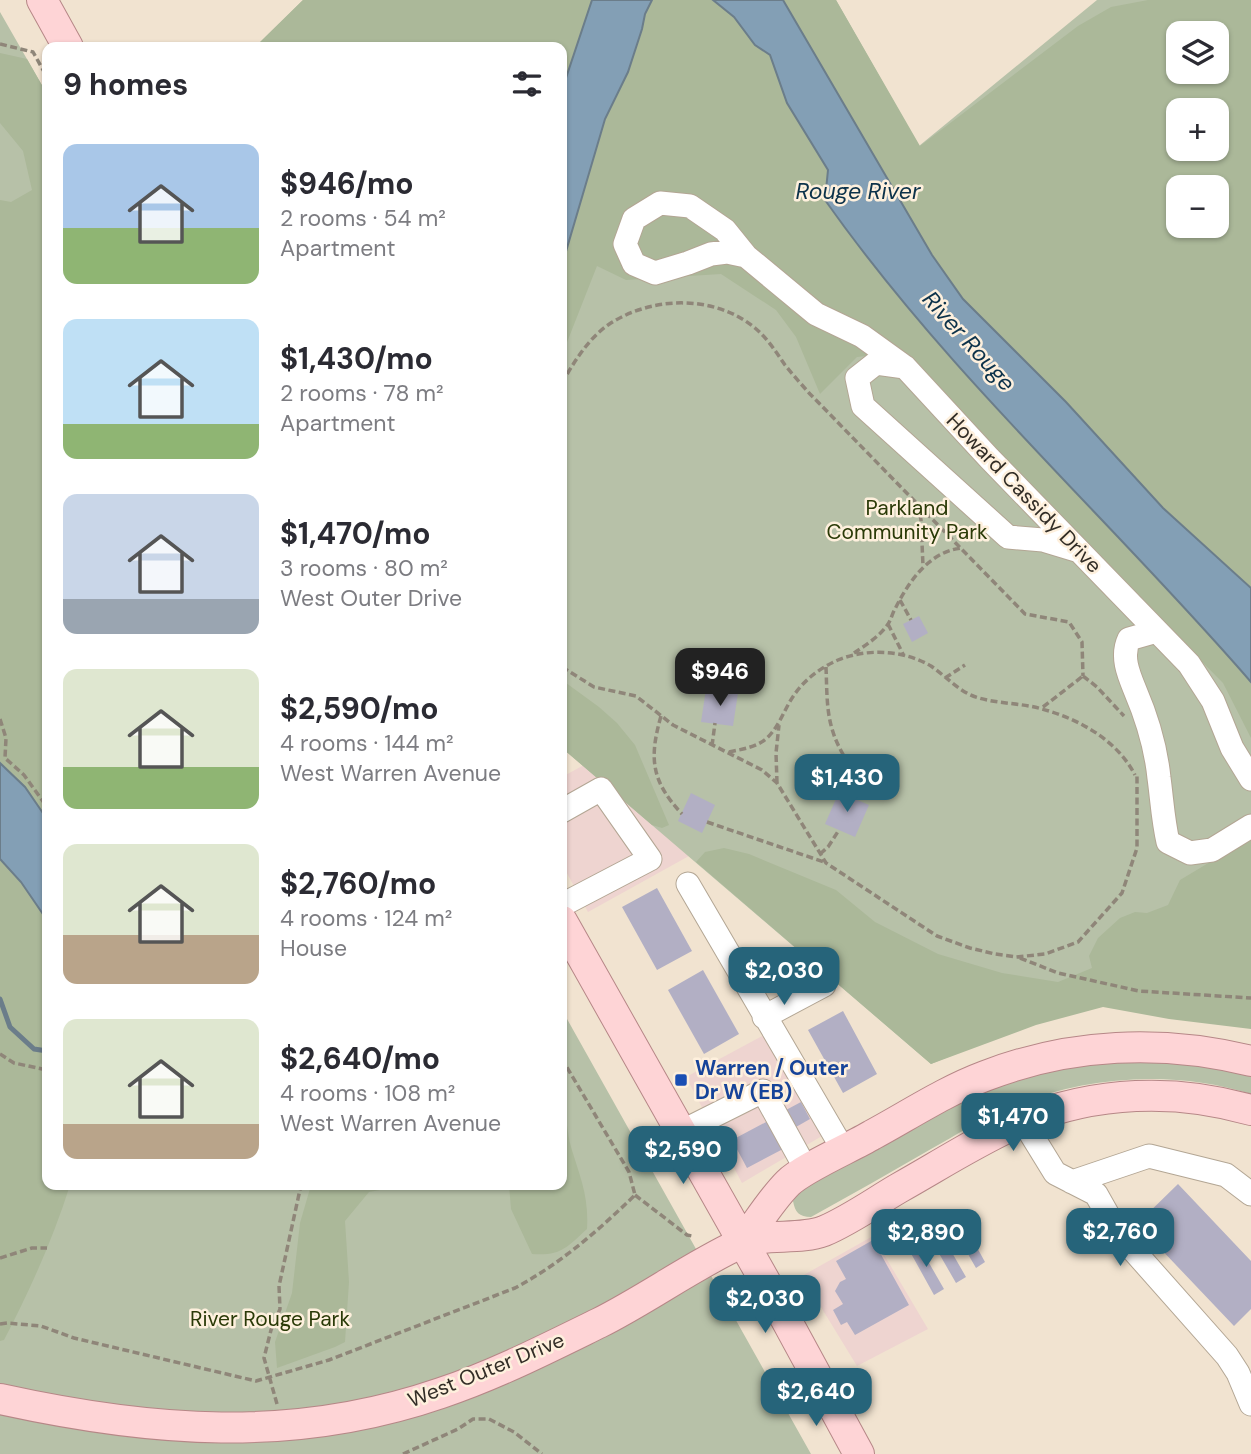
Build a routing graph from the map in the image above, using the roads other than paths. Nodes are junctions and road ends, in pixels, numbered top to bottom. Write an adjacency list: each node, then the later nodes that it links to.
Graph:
1 (42, 0): 2 (main road)
2 (65, 42)
3 (746, 256): 3 (street, Howard Cassidy Drive); 4 (street, Howard Cassidy Drive)
4 (905, 367): 5 (street, Howard Cassidy Drive); 5 (street)
5 (1046, 530): 6 (street, Howard Cassidy Drive)
6 (1157, 631): 7 (street, Howard Cassidy Drive); 9 (street)
7 (1251, 779)
8 (567, 808): 11 (street)
9 (1251, 826)
10 (688, 884): 14 (street)
11 (567, 902)
12 (567, 929): 18 (main road)
13 (824, 985): 14 (street)
14 (764, 1017): 19 (street)
15 (1251, 1061): 19 (main road, West Outer Drive)
16 (1251, 1110): 17 (main road, West Outer Drive)
17 (1023, 1121): 21 (street); 24 (main road, West Outer Drive)
18 (681, 1132): 20 (street); 25 (main road)
19 (844, 1151): 20 (main road, West Outer Drive)
20 (807, 1171): 22 (main road, West Outer Drive)
21 (1072, 1182): 23 (street); 26 (street)
22 (780, 1194): 24 (main road); 25 (main road, West Outer Drive)
23 (1251, 1194)
24 (800, 1235): 25 (main road, West Outer Drive)
25 (743, 1242): 27 (main road, West Outer Drive); 29 (main road)
26 (1245, 1370): 28 (street)
27 (0, 1399)
28 (1251, 1404)
29 (859, 1454)

